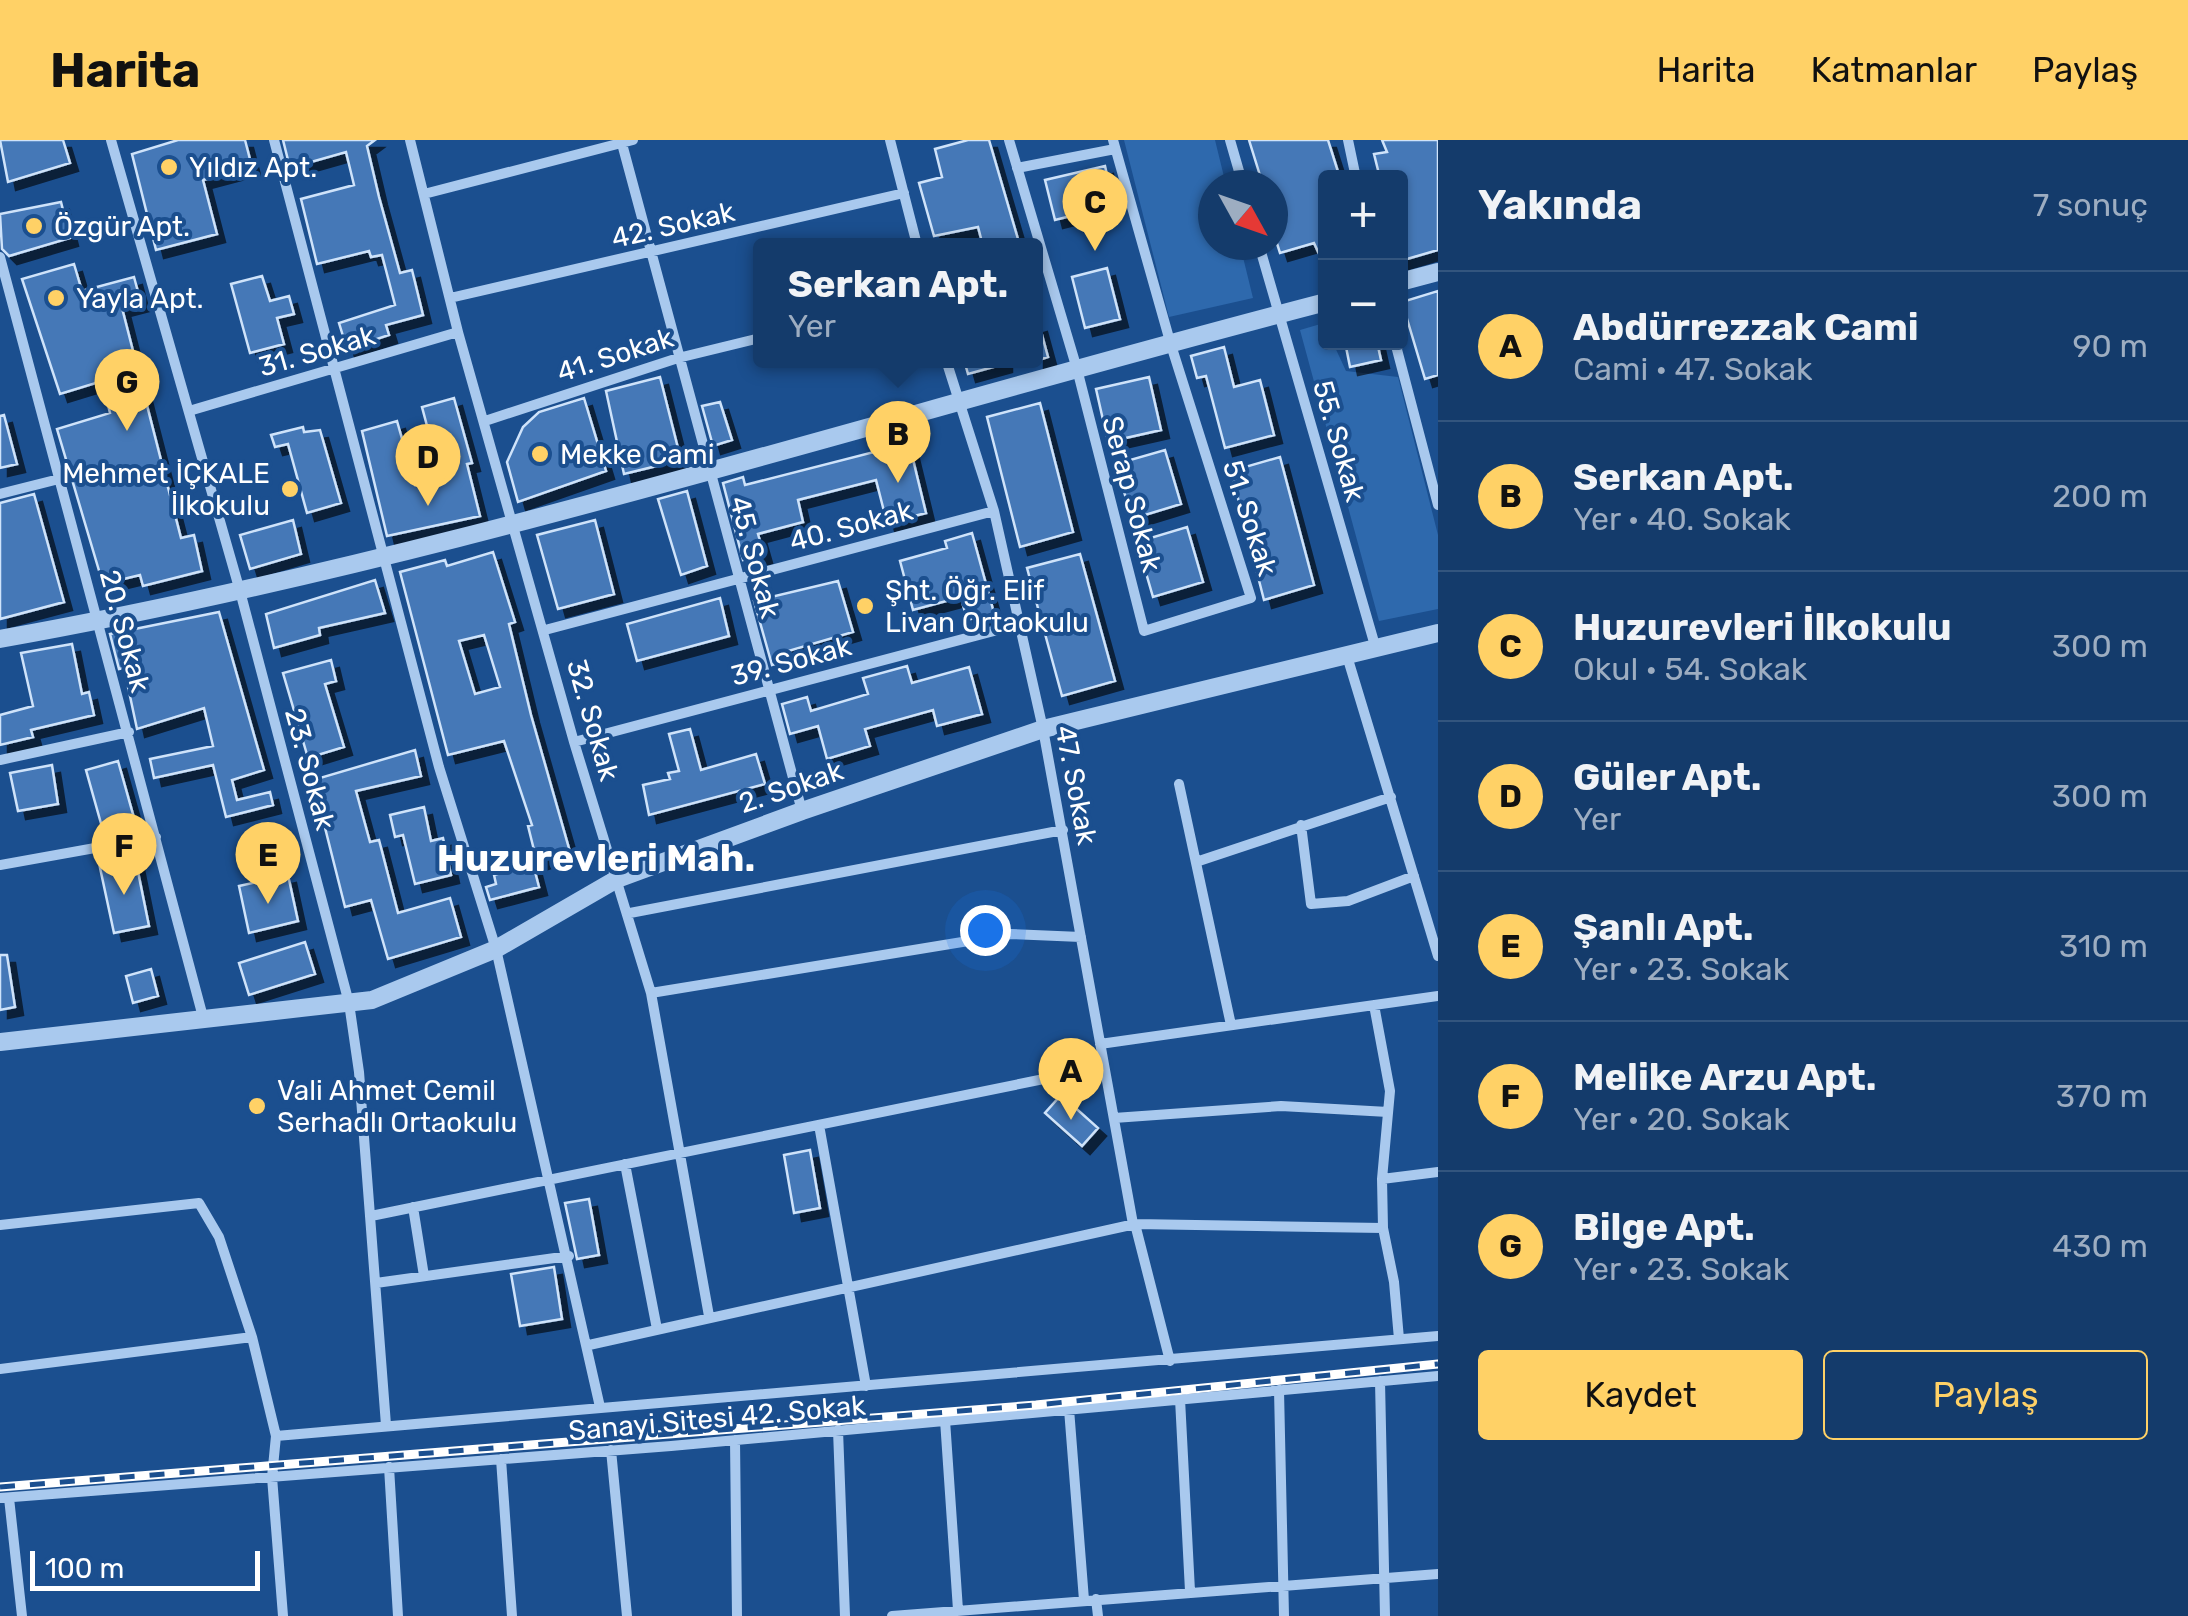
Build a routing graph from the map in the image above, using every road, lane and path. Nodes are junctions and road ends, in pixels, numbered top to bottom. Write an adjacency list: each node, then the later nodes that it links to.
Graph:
1 (111, 140): 35 (street, 23. Sokak)
2 (274, 140): 32 (street)
3 (410, 140): 14 (street, 32. Sokak)
4 (890, 140): 13 (street)
5 (1009, 140): 10 (street, Serap Sokak)
6 (1230, 140): 11 (street)
7 (1348, 140): 12 (street)
8 (625, 141): 14 (street); 17 (street, 45. Sokak)
9 (1114, 145): 10 (street); 28 (street)
10 (1017, 168): 16 (street, Serap Sokak)
11 (1238, 170)
12 (1354, 170)
13 (904, 193): 15 (street); 17 (street, 42. Sokak)
14 (424, 194): 23 (street, 32. Sokak)
15 (915, 238)
16 (1037, 238)
17 (650, 254): 23 (street, 42. Sokak); 30 (street, 45. Sokak)
18 (0, 257): 38 (street, 20. Sokak)
19 (1043, 257): 33 (street, Serap Sokak)
20 (1263, 260): 25 (street, 55. Sokak)
21 (1438, 272): 22 (street)
22 (1408, 280)
23 (450, 298): 26 (street, 32. Sokak)
24 (1318, 304): 25 (street)
25 (1278, 314): 28 (street); 52 (street, 55. Sokak)
26 (458, 332): 32 (street, 31. Sokak); 36 (street, 32. Sokak)
27 (753, 340): 30 (street, 41. Sokak)
28 (1171, 345): 33 (street); 49 (street, 51. Sokak)
29 (1398, 350): 40 (street)
30 (678, 358): 36 (street, 41. Sokak); 37 (street, 45. Sokak)
31 (948, 368): 34 (street, 47. Sokak)
32 (337, 370): 35 (street, 31. Sokak); 43 (street)
33 (1076, 370): 34 (street); 49 (street, Serap Sokak)
34 (957, 404): 37 (street); 41 (street, 47. Sokak)
35 (189, 411): 45 (street, 23. Sokak)
36 (484, 420): 42 (street, 32. Sokak)
37 (707, 470): 42 (street); 44 (street, 45. Sokak)
38 (60, 478): 39 (street); 46 (street, 20. Sokak)
39 (0, 494)
40 (1438, 505)
41 (994, 512): 44 (street, 40. Sokak); 47 (street, 47. Sokak)
42 (514, 522): 43 (street); 48 (street, 32. Sokak)
43 (381, 555): 45 (street); 72 (street)
44 (739, 578): 48 (street, 40. Sokak); 54 (street, 45. Sokak)
45 (240, 591): 46 (street); 76 (street, 23. Sokak)
46 (100, 621): 51 (street); 56 (street, 20. Sokak)
47 (1020, 624): 54 (street, 39. Sokak); 55 (street, 47. Sokak)
48 (545, 630): 57 (street, 32. Sokak)
49 (1144, 631)
50 (1438, 633): 52 (street, 2. Sokak)
51 (0, 639)
52 (1376, 649): 53 (street, 2. Sokak)
53 (1347, 656): 55 (street, 2. Sokak); 60 (street)
54 (766, 690): 57 (street, 39. Sokak); 61 (street, 45. Sokak)
55 (1044, 730): 61 (street, 2. Sokak); 63 (street, 47. Sokak)
56 (128, 732): 58 (street); 64 (street, 20. Sokak)
57 (574, 742): 68 (street, 32. Sokak)
58 (0, 760)
59 (1179, 784): 65 (street)
60 (1391, 798): 62 (street); 67 (street)
61 (802, 811): 68 (street, 2. Sokak)
62 (1300, 825): 65 (street); 67 (street)
63 (1063, 830): 69 (street); 71 (street, 47. Sokak)
64 (156, 837): 66 (street); 78 (street, 20. Sokak)
65 (1196, 862): 79 (street)
66 (0, 866)
67 (1414, 876): 70 (street)
68 (617, 879): 69 (street, 32. Sokak); 72 (street, 2. Sokak)
69 (630, 913): 74 (street, 32. Sokak)
70 (1432, 914): 73 (street)
71 (1081, 937): 74 (street); 81 (street, 47. Sokak)
72 (496, 950): 76 (street, 2. Sokak); 89 (street)
73 (1438, 956)
74 (652, 993): 86 (street, 32. Sokak)
75 (1438, 996): 77 (street)
76 (349, 1003): 78 (street, 2. Sokak); 92 (street, 23. Sokak)
77 (1374, 1005): 79 (street); 83 (street)
78 (202, 1017): 80 (street, 2. Sokak)
79 (1231, 1025): 81 (street)
80 (0, 1042)
81 (1100, 1044): 82 (street, 47. Sokak)
82 (1103, 1067): 84 (street, 47. Sokak); 85 (street)
83 (1388, 1112): 84 (street); 90 (street)
84 (1114, 1118): 94 (street, 47. Sokak)
85 (820, 1125): 86 (street); 99 (street)
86 (677, 1155): 87 (street); 100 (street, 32. Sokak)
87 (624, 1164): 89 (street); 101 (street)
88 (1438, 1172): 90 (street)
89 (551, 1179): 91 (street); 96 (street)
90 (1382, 1179): 95 (street)
91 (413, 1207): 92 (street); 97 (street)
92 (372, 1216): 98 (street, 23. Sokak)
93 (0, 1224): 103 (street)
94 (1134, 1224): 95 (street); 99 (street); 106 (street, 47. Sokak)
95 (1383, 1228): 104 (street)
96 (569, 1256): 97 (street); 105 (street)
97 (424, 1276): 98 (street)
98 (376, 1283): 116 (street, 23. Sokak)
99 (848, 1285): 100 (street); 110 (street)
100 (709, 1316): 101 (street)
101 (657, 1329): 105 (street)
102 (1438, 1336): 104 (street)
103 (252, 1337): 107 (street); 118 (street)
104 (1398, 1339): 106 (street)
105 (590, 1344): 113 (street)
106 (1170, 1361): 110 (street)
107 (0, 1369)
108 (1438, 1376): 109 (street, Sanayi Sitesi 42. Sokak)
109 (1380, 1381): 111 (street, Sanayi Sitesi 42. Sokak); 126 (street)
110 (866, 1386): 113 (street)
111 (1280, 1390): 112 (street, Sanayi Sitesi 42. Sokak); 127 (street)
112 (1180, 1398): 114 (street, Sanayi Sitesi 42. Sokak); 128 (street)
113 (600, 1406): 116 (street)
114 (1068, 1409): 115 (street, Sanayi Sitesi 42. Sokak); 129 (street)
115 (945, 1420): 117 (street, Sanayi Sitesi 42. Sokak); 130 (street)
116 (386, 1425): 118 (street)
117 (838, 1430): 119 (street, Sanayi Sitesi 42. Sokak); 138 (street)
118 (276, 1436): 123 (street)
119 (736, 1440): 120 (street, Sanayi Sitesi 42. Sokak); 137 (street)
120 (611, 1450): 121 (street, Sanayi Sitesi 42. Sokak); 136 (street)
121 (501, 1459): 122 (street, Sanayi Sitesi 42. Sokak); 135 (street)
122 (389, 1468): 123 (street, Sanayi Sitesi 42. Sokak); 134 (street)
123 (272, 1477): 124 (street, Sanayi Sitesi 42. Sokak); 133 (street)
124 (5, 1498): 132 (street)
125 (1438, 1574): 126 (street)
126 (1384, 1577): 127 (street); 142 (street)
127 (1284, 1583): 128 (street); 141 (street)
128 (1190, 1591): 129 (street)
129 (1090, 1600): 130 (street); 140 (street)
130 (958, 1610): 131 (street)
131 (912, 1615): 139 (street)
132 (22, 1616)
133 (283, 1616)
134 (398, 1616)
135 (512, 1616)
136 (627, 1616)
137 (737, 1616)
138 (845, 1616)
139 (892, 1616)
140 (1098, 1616)
141 (1284, 1616)
142 (1385, 1616)

